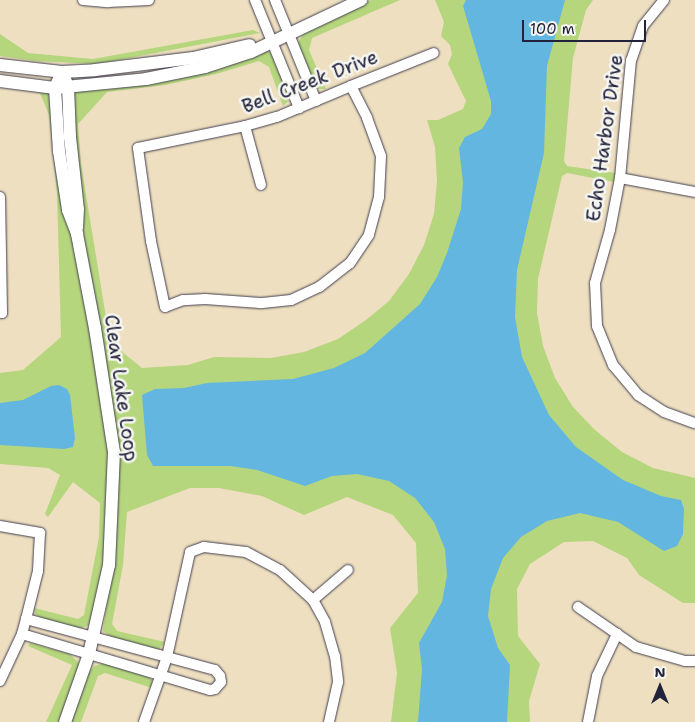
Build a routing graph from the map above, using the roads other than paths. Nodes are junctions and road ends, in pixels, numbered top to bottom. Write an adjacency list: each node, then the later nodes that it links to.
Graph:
1 (83, 0): 2 (street)
2 (149, 0)
3 (255, 0): 8 (street)
4 (275, 0): 7 (street)
5 (361, 0): 7 (street)
6 (664, 0): 18 (street, Echo Harbor Drive)
7 (290, 34): 8 (street); 15 (street)
8 (272, 41): 11 (street); 14 (street); 16 (street)
9 (434, 53): 13 (street, Bell Creek Drive)
10 (0, 65): 11 (street)
11 (62, 72): 14 (street, Clear Lake Loop)
12 (0, 82): 14 (street)
13 (351, 86): 15 (street, Bell Creek Drive); 17 (street, Bell Creek Drive)
14 (62, 87): 31 (street, Clear Lake Loop)
15 (316, 101): 16 (street, Bell Creek Drive)
16 (299, 108): 17 (street, Bell Creek Drive)
17 (245, 126): 19 (street)
18 (620, 178): 20 (street); 23 (street, Echo Harbor Drive)
19 (261, 185)
20 (695, 192)
21 (0, 196): 22 (street)
22 (1, 313)
23 (693, 423)
24 (0, 526): 28 (street)
25 (348, 570): 26 (street)
26 (313, 600): 34 (street); 41 (street)
27 (578, 606): 30 (street)
28 (26, 620): 29 (street); 31 (street)
29 (22, 634): 33 (street); 38 (street)
30 (617, 634): 35 (street); 42 (street)
31 (93, 639): 32 (street); 33 (street, Clear Lake Loop)
32 (129, 648): 34 (street); 36 (street)
33 (89, 654): 36 (street); 39 (street, Clear Lake Loop)
34 (167, 657): 37 (street); 37 (street)
35 (695, 661)
36 (124, 664): 37 (street)
37 (161, 676): 40 (street)
38 (0, 681)
39 (65, 722)
40 (144, 722)
41 (330, 722)
42 (588, 722)

